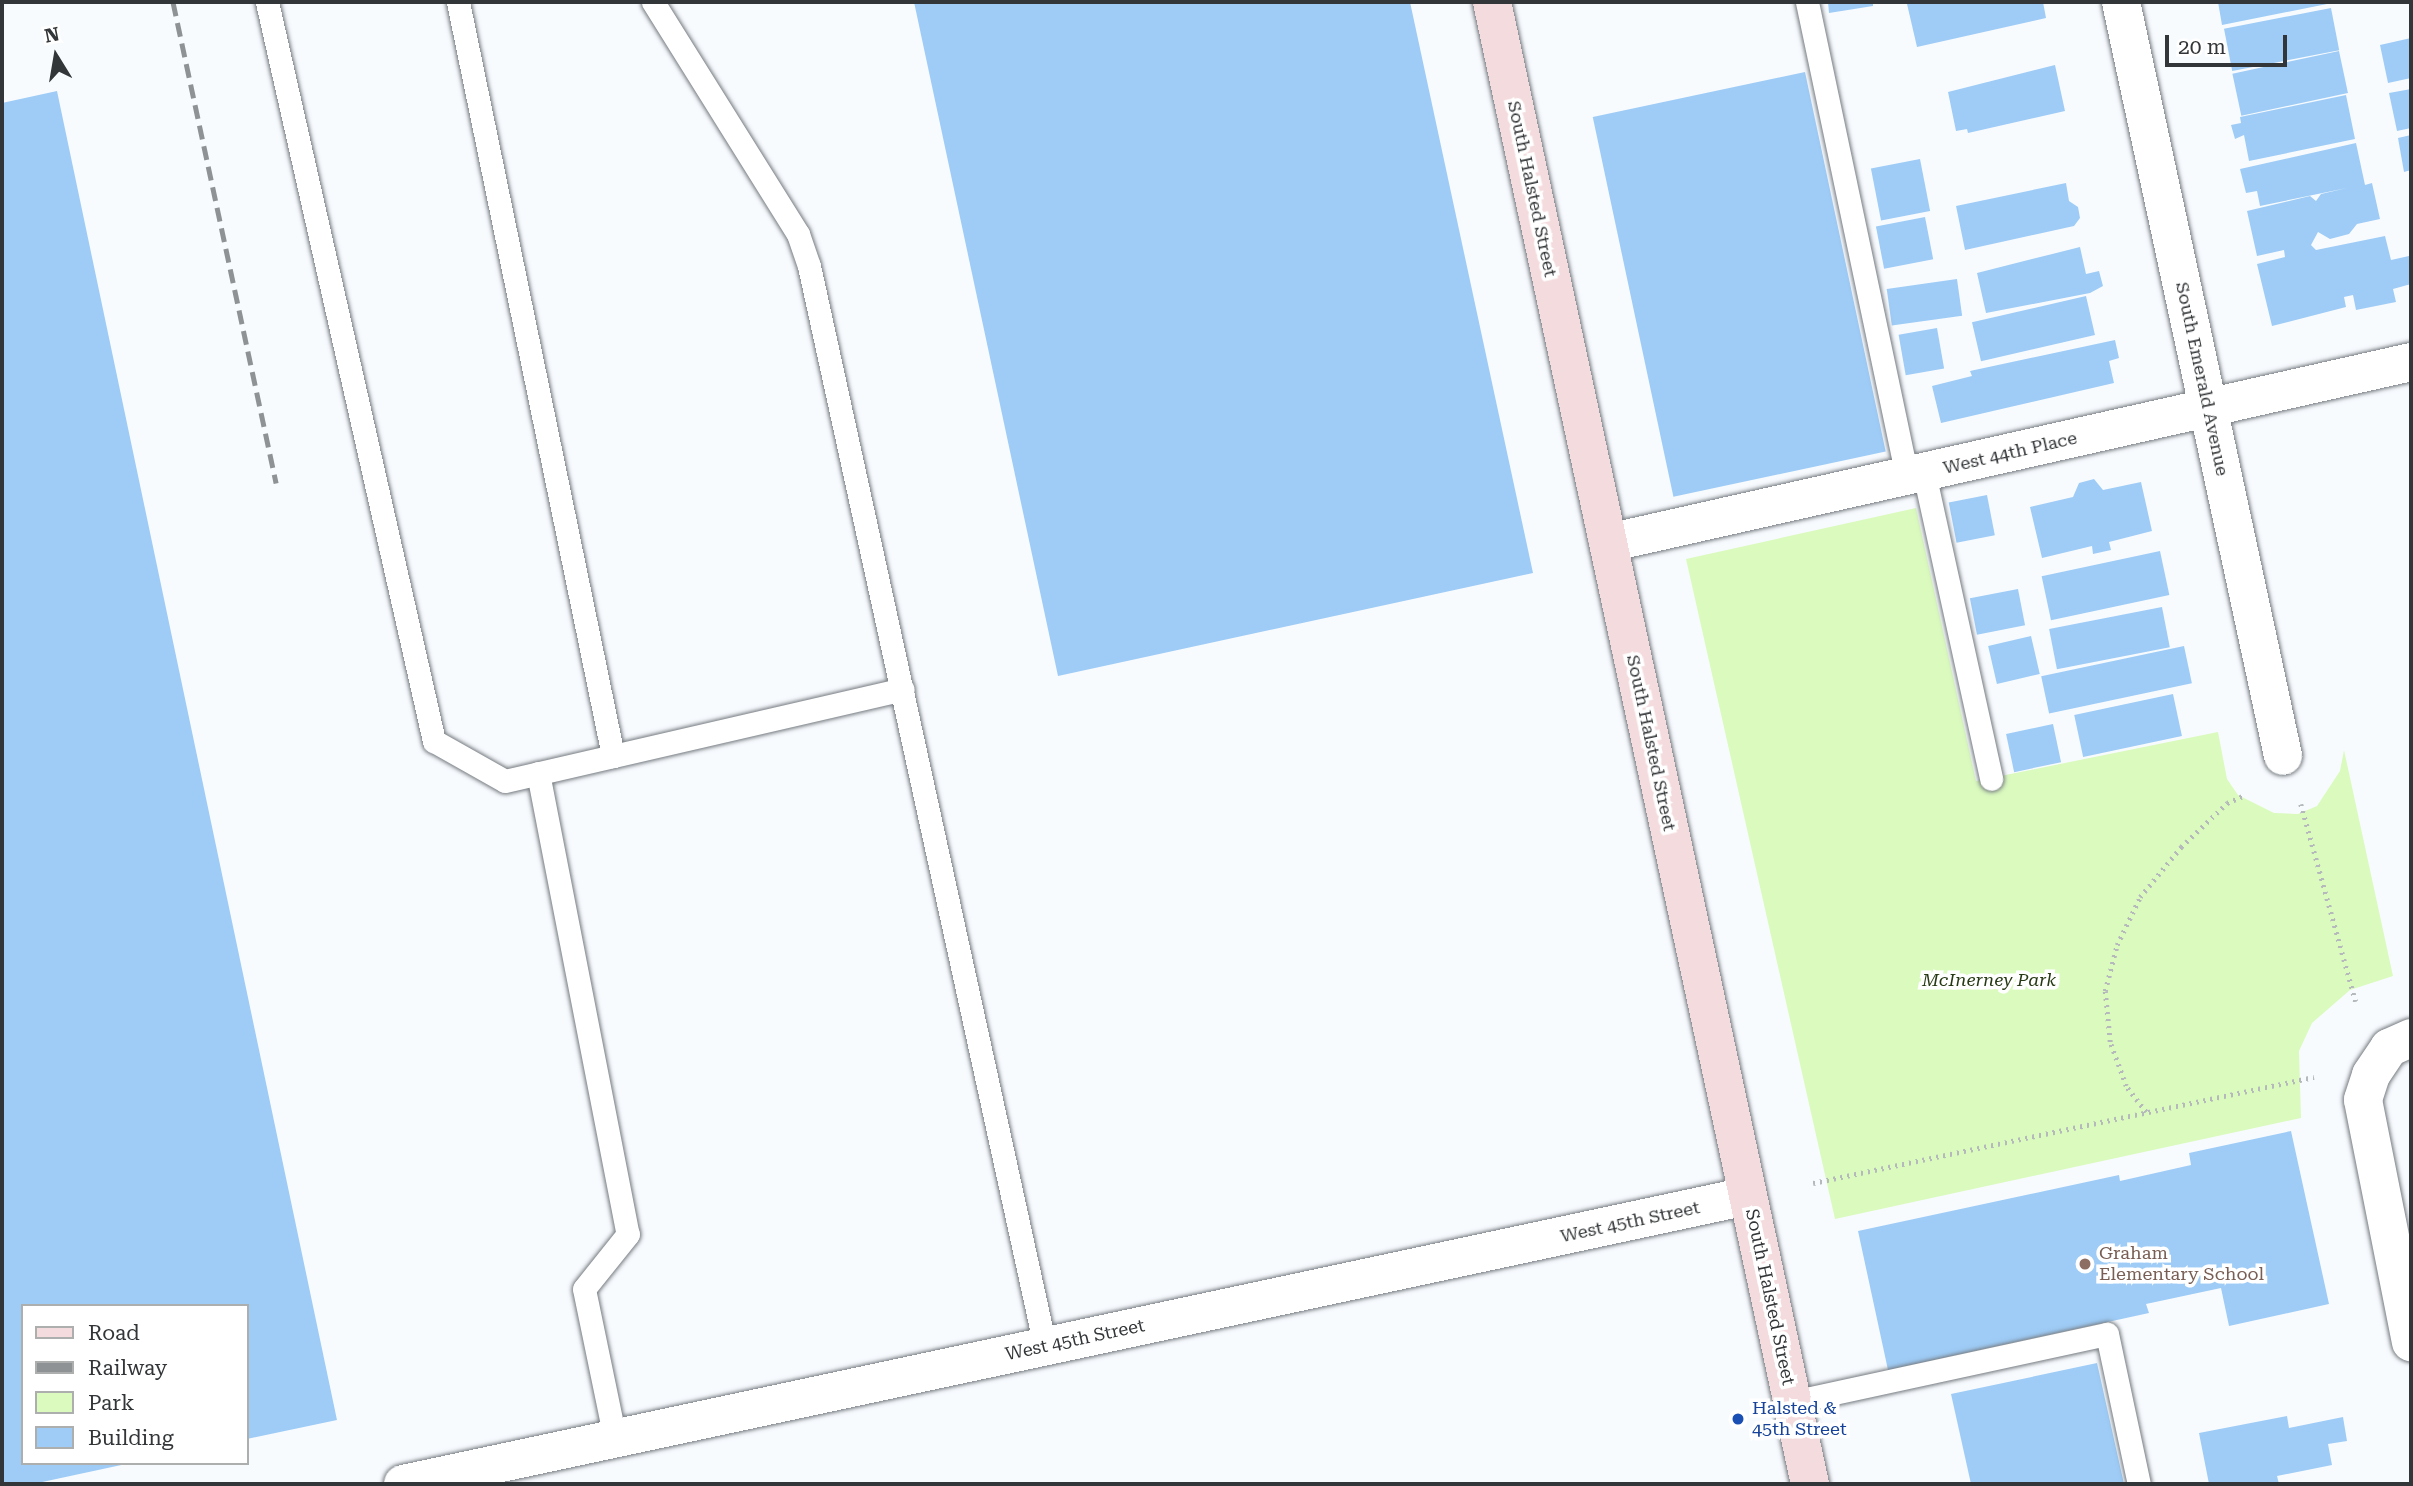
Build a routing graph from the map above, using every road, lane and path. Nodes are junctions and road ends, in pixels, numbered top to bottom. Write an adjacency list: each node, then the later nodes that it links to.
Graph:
1 (267, 2): 14 (lane)
2 (458, 2): 12 (lane)
3 (653, 2): 11 (lane)
4 (1492, 2): 10 (main road, South Halsted Street)
5 (1807, 2): 9 (lane)
6 (2121, 2): 8 (street, South Emerald Avenue)
7 (2411, 362): 8 (street, West 44th Place)
8 (2208, 408): 9 (street, West 44th Place); 13 (street, South Emerald Avenue)
9 (1915, 475): 10 (street, West 44th Place); 15 (lane)
10 (1608, 543): 23 (main road, South Halsted Street)
11 (902, 689): 12 (lane); 25 (lane)
12 (613, 756): 14 (lane)
13 (2283, 756)
14 (538, 773): 27 (lane)
15 (1992, 779)
16 (2245, 795): 21 (path)
17 (2301, 804): 18 (path)
18 (2356, 1002)
19 (2411, 1038): 24 (street)
20 (2314, 1077): 21 (path)
21 (2146, 1112): 22 (path)
22 (1813, 1183)
23 (1748, 1196): 25 (street, West 45th Street); 26 (main road, South Halsted Street)
24 (2411, 1342)
25 (1045, 1347): 27 (street, West 45th Street)
26 (1792, 1402): 29 (main road, South Halsted Street); 30 (lane)
27 (615, 1439): 28 (street, West 45th Street)
28 (403, 1484)
29 (1810, 1484)
30 (2139, 1484)

